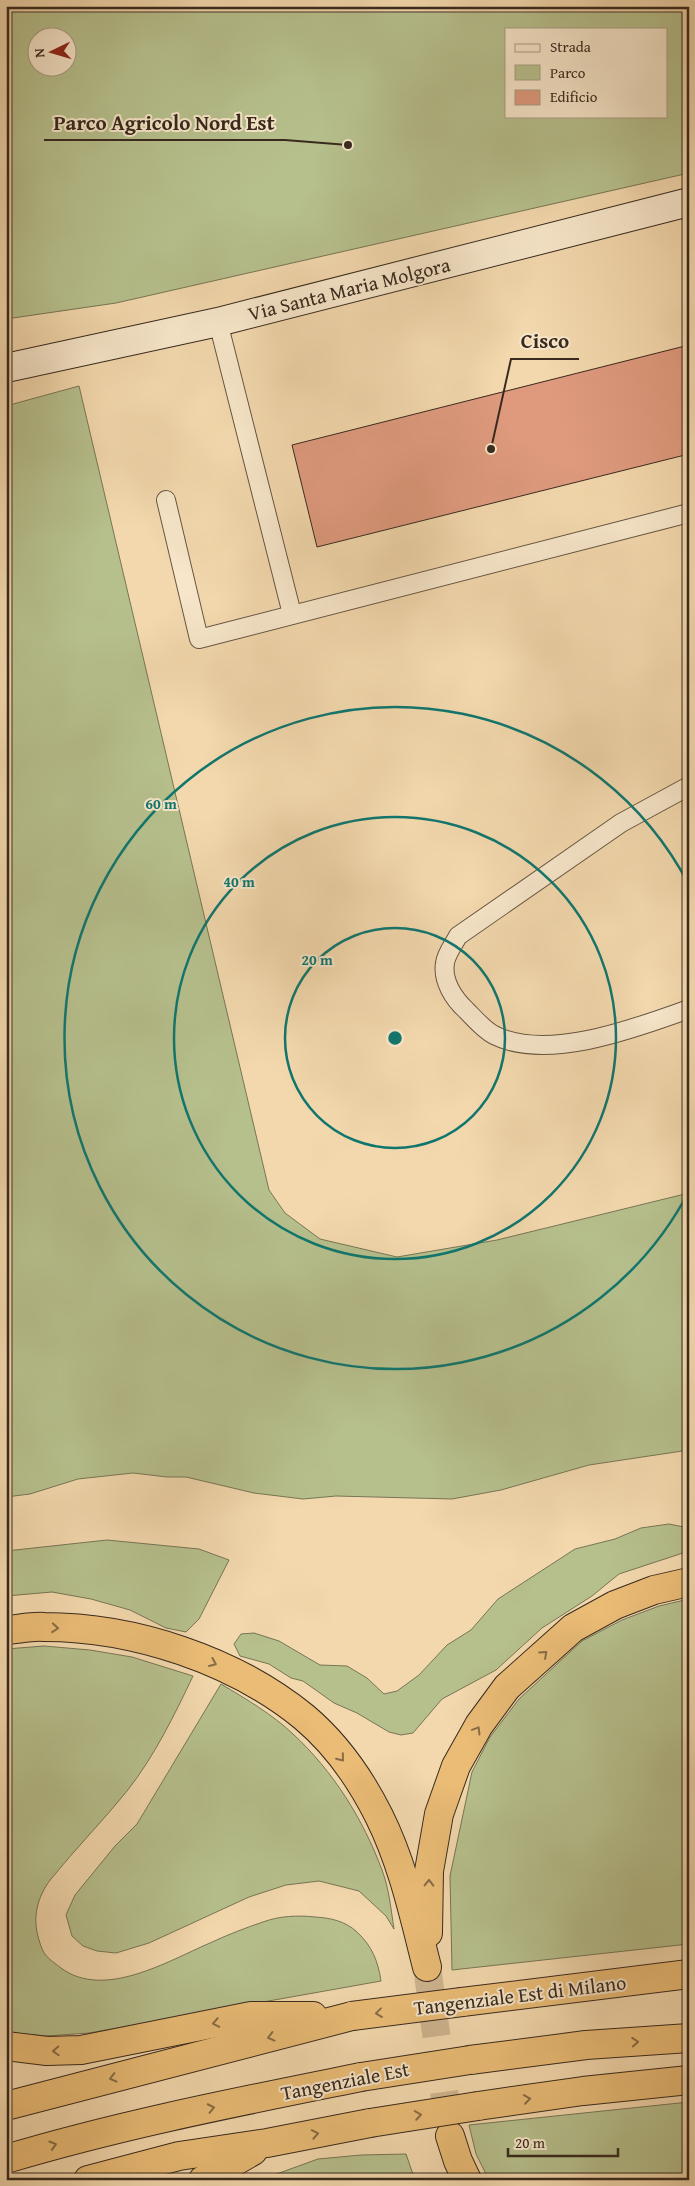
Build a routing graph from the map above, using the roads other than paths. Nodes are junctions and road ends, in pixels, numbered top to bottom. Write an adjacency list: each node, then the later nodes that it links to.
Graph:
1 (689, 202): 2 (street, Via Santa Maria Molgora)
2 (218, 322): 3 (street, Via Santa Maria Molgora); 6 (lane)
3 (6, 368)
4 (166, 500): 6 (lane)
5 (689, 513): 6 (lane)
6 (292, 614)
7 (689, 786): 8 (lane)
8 (689, 1009)
9 (689, 1582): 10 (highway, one-way to 9)
10 (6, 1630)
11 (689, 1974): 12 (highway, Tangenziale Est di Milano, one-way to 12, bridge)
12 (352, 2016): 14 (highway, one-way to 14); 16 (highway, one-way to 16)
13 (689, 2038): 19 (highway, Tangenziale Est, one-way to 13, bridge)
14 (6, 2046)
15 (689, 2080): 18 (highway, one-way to 15, bridge)
16 (6, 2106)
17 (450, 2136): 22 (highway)
18 (267, 2143): 20 (highway); 21 (highway)
19 (6, 2159)
20 (88, 2180)
21 (203, 2180)
22 (467, 2180)

